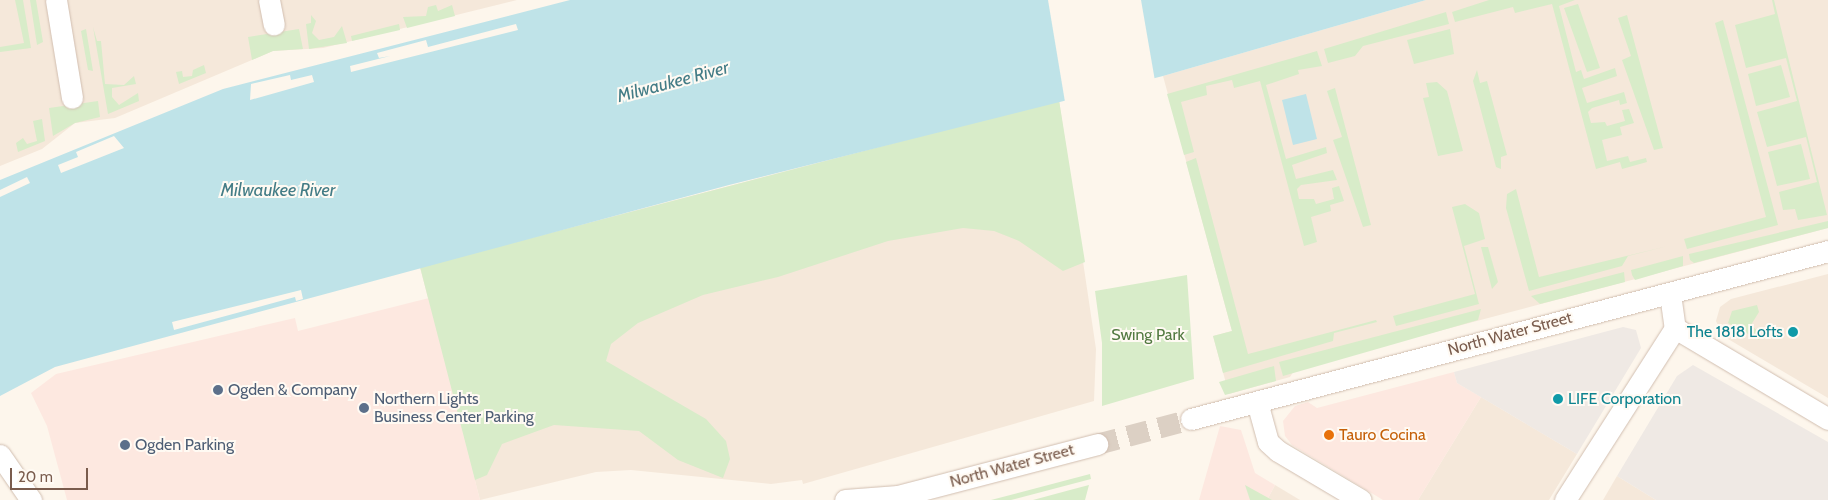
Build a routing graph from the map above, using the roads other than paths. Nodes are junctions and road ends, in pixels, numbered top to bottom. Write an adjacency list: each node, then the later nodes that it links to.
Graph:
1 (56, 0): 4 (street)
2 (269, 0): 3 (street)
3 (274, 26)
4 (72, 98)
5 (1828, 251): 6 (street, North Water Street)
6 (1670, 294): 7 (street); 8 (street, North Water Street)
7 (1675, 328): 10 (street); 17 (street)
8 (1257, 402): 9 (street, North Water Street); 16 (street)
9 (1191, 419)
10 (1828, 419)
11 (1097, 444): 13 (street, North Water Street)
12 (0, 455): 14 (street)
13 (896, 498): 15 (street, North Water Street)
14 (31, 500)
15 (845, 500)
16 (1361, 500)
17 (1565, 500)

